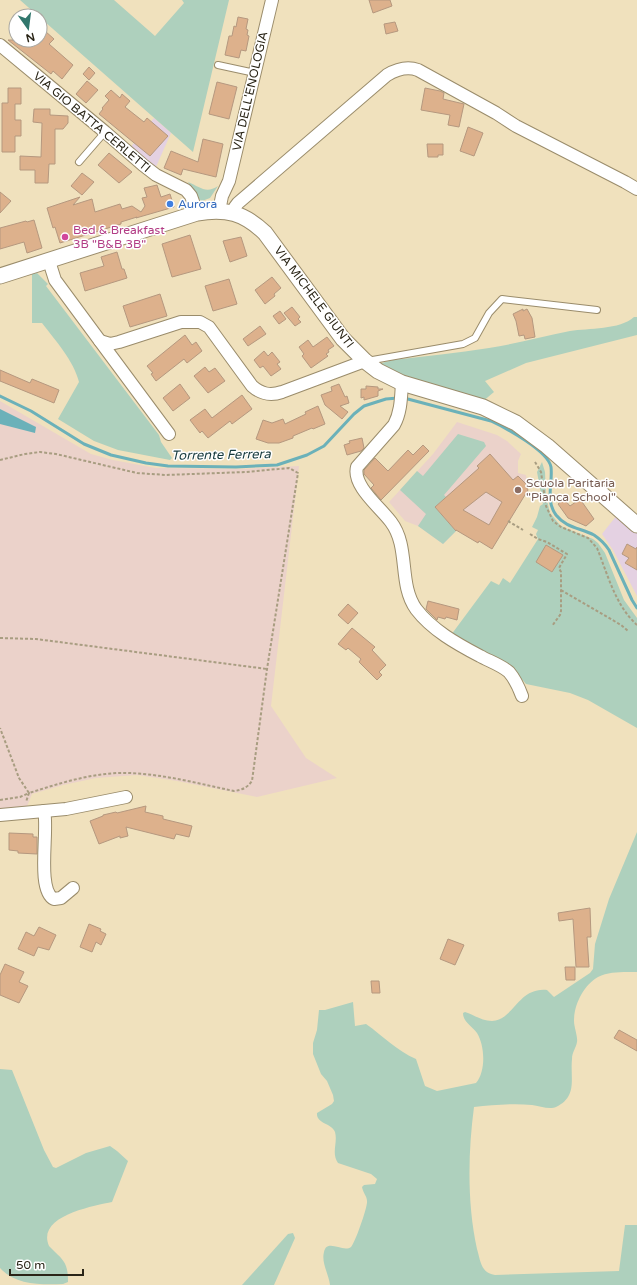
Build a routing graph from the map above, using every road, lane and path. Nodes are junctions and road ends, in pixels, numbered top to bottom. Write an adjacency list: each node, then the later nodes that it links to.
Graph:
1 (272, 0): 4 (street, VIA DELL'ENOLOGIA)
2 (2, 51): 5 (street, VIA GIO BATTA CERLETTI)
3 (218, 65): 4 (lane)
4 (254, 73): 8 (street, VIA DELL'ENOLOGIA)
5 (105, 132): 6 (lane); 9 (street, VIA GIO BATTA CERLETTI)
6 (79, 162)
7 (637, 190): 8 (street)
8 (227, 212): 9 (street); 14 (street, VIA MICHELE GIUNTI)
9 (197, 213): 10 (street)
10 (49, 261): 11 (street); 13 (street)
11 (0, 276)
12 (597, 310): 14 (lane)
13 (100, 341): 14 (street); 16 (street)
14 (365, 361): 15 (street, VIA MICHELE GIUNTI)
15 (401, 393): 20 (street, VIA MICHELE GIUNTI); 29 (street)
16 (170, 434)
17 (0, 460): 28 (path)
18 (535, 462): 24 (path)
19 (508, 521): 21 (path)
20 (637, 525)
21 (523, 530)
22 (530, 534): 23 (path)
23 (561, 590): 25 (path); 26 (path)
24 (637, 625)
25 (552, 626)
26 (628, 631)
27 (0, 638): 28 (path)
28 (267, 669): 31 (path)
29 (522, 696)
30 (0, 728): 31 (path)
31 (29, 793): 33 (path); 35 (path)
32 (126, 797): 34 (street)
33 (0, 800)
34 (44, 811): 35 (street); 37 (street)
35 (26, 812): 36 (street)
36 (0, 815)
37 (73, 888)

